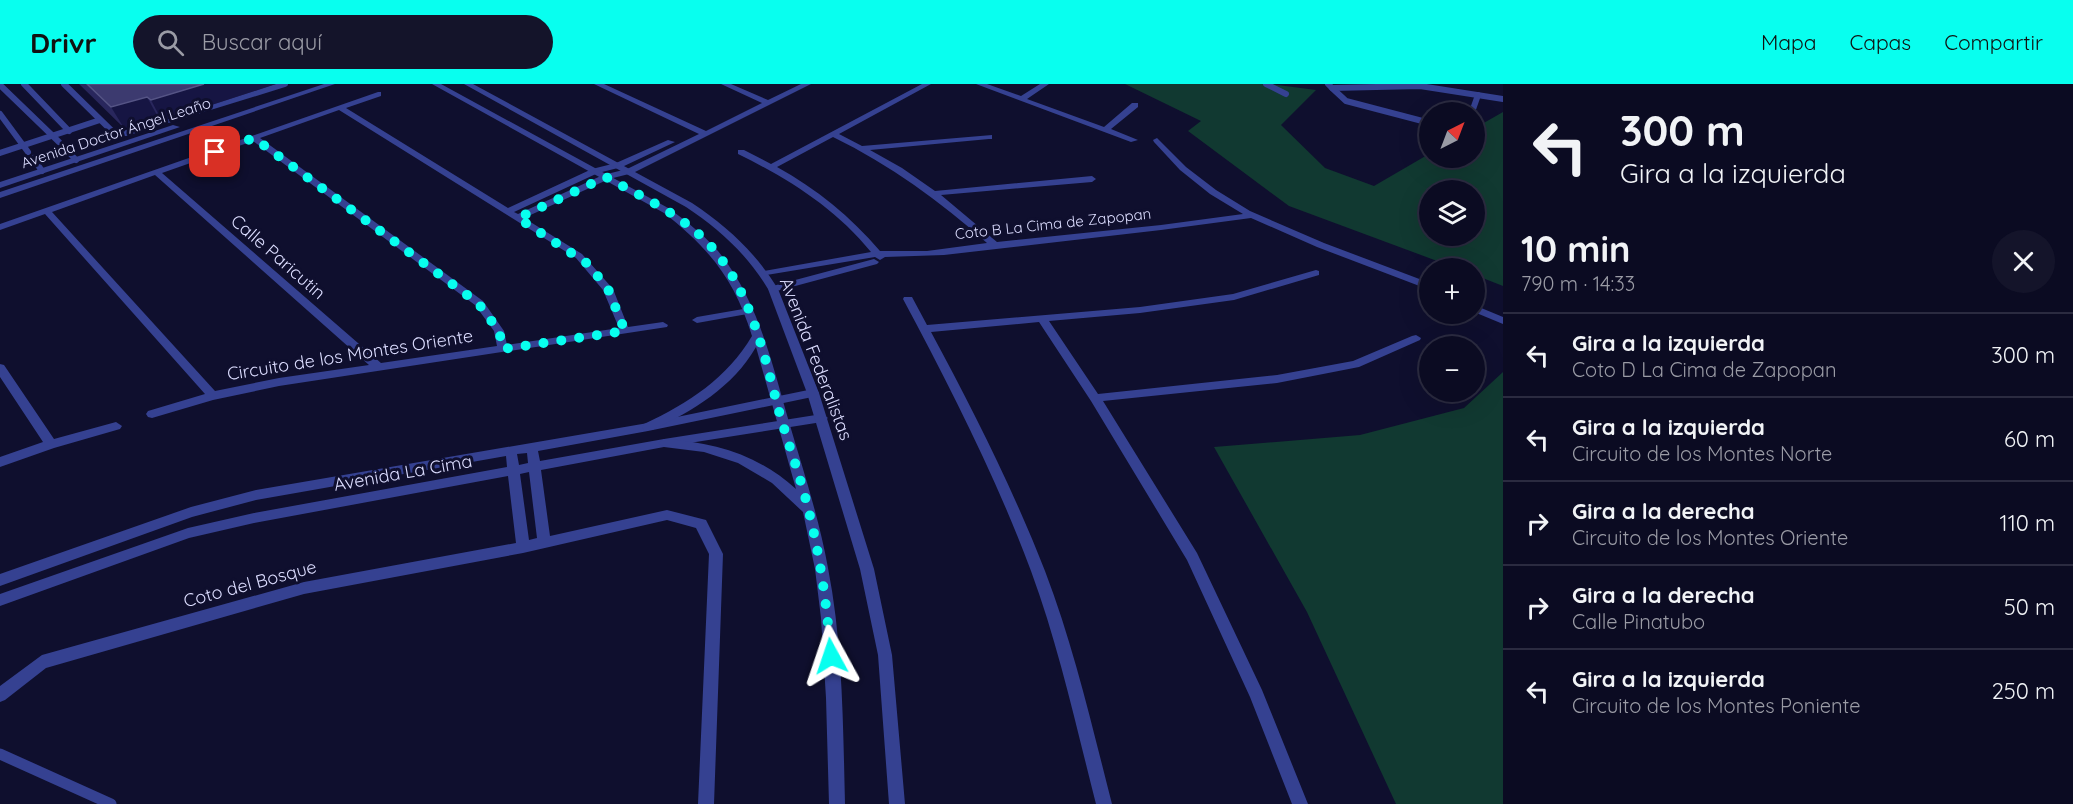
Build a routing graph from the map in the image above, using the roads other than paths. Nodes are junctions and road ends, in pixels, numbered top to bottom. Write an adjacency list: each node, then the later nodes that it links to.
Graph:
1 (24, 84): 31 (lane)
2 (64, 84): 28 (lane)
3 (285, 84): 28 (lane)
4 (309, 84): 23 (street, Avenida Doctor Ángel Leaño)
5 (331, 84): 23 (street, Avenida Doctor Ángel Leaño)
6 (436, 84): 49 (street)
7 (468, 84): 46 (street, Avenida Federalistas)
8 (598, 84): 32 (street)
9 (725, 84): 24 (street)
10 (807, 84): 24 (street)
11 (927, 84): 33 (street)
12 (980, 84): 20 (street)
13 (1045, 84): 20 (street)
14 (1266, 84): 18 (lane)
15 (0, 85): 34 (lane)
16 (1330, 86): 19 (lane); 29 (lane)
17 (378, 94): 26 (street)
18 (1286, 94)
19 (1478, 95): 21 (lane); 22 (lane)
20 (1023, 98): 30 (street)
21 (1503, 99)
22 (1476, 102)
23 (264, 103): 45 (street, Avenida Doctor Ángel Leaño); 58 (street, Avenida Doctor Ángel Leaño)
24 (768, 103): 32 (street)
25 (1135, 105): 30 (street)
26 (340, 108): 36 (street); 61 (street)
27 (0, 114): 40 (lane)
28 (100, 120): 31 (lane)
29 (1419, 120)
30 (1106, 129): 37 (street)
31 (69, 131): 34 (lane)
32 (705, 131): 46 (street); 50 (street)
33 (832, 134): 42 (street); 47 (street)
34 (52, 136): 39 (lane); 40 (lane)
35 (989, 137): 42 (street)
36 (254, 138): 51 (street); 83 (street)
37 (1134, 140)
38 (1157, 140): 59 (street, Coto B La Cima de Zapopan)
39 (59, 142)
40 (24, 145): 44 (lane); 48 (lane)
41 (64, 147): 45 (lane)
42 (863, 148): 57 (street)
43 (741, 152): 47 (street)
44 (0, 153)
45 (76, 160): 48 (street, Avenida Doctor Ángel Leaño)
46 (619, 165): 49 (street); 50 (street, Avenida Federalistas)
47 (771, 167): 67 (street)
48 (42, 171): 54 (street, Avenida Doctor Ángel Leaño)
49 (595, 171): 52 (street); 55 (street)
50 (630, 171): 52 (street); 69 (street, Avenida Federalistas)
51 (156, 172): 60 (street); 84 (street, Calle Paricutin)
52 (606, 177): 56 (street); 73 (street)
53 (1092, 179): 57 (street)
54 (0, 185)
55 (559, 186): 56 (street); 61 (street)
56 (570, 193): 63 (street)
57 (936, 193): 66 (street)
58 (0, 195)
59 (1221, 195): 62 (street, Coto B La Cima de Zapopan); 64 (street)
60 (47, 211): 65 (street); 87 (street)
61 (507, 212): 63 (street)
62 (1251, 215): 64 (street, Coto B La Cima de Zapopan); 70 (street, Coto B La Cima de Zapopan)
63 (518, 218): 80 (street)
64 (1214, 220): 66 (street, Coto B La Cima de Zapopan)
65 (0, 227)
66 (995, 245): 67 (street, Coto B La Cima de Zapopan)
67 (880, 257): 69 (street, Coto B La Cima de Zapopan); 71 (street, Coto B La Cima de Zapopan)
68 (1316, 273): 75 (street)
69 (764, 274): 71 (street, Avenida Federalistas)
70 (1419, 283)
71 (773, 289): 86 (street, Avenida Federalistas)
72 (908, 299): 79 (street)
73 (749, 311): 76 (street); 81 (street)
74 (1485, 313): 77 (street)
75 (1041, 318): 79 (street); 88 (street)
76 (697, 320)
77 (1503, 321)
78 (663, 325): 80 (street, Circuito de los Montes Oriente)
79 (924, 329): 117 (street)
80 (625, 331): 83 (street, Circuito de los Montes Oriente)
81 (758, 335): 89 (street); 94 (street)
82 (1416, 338): 88 (street)
83 (503, 349): 84 (street, Circuito de los Montes Oriente)
84 (378, 367): 87 (street, Circuito de los Montes Oriente)
85 (0, 368): 96 (street)
86 (813, 393): 89 (street, Avenida La Cima); 91 (street, Avenida Federalistas)
87 (213, 396): 90 (street, Circuito de los Montes Oriente)
88 (1095, 398): 118 (street)
89 (777, 401): 92 (street); 94 (street, Avenida La Cima)
90 (152, 414)
91 (822, 418): 92 (street, Avenida La Cima); 116 (street, Avenida Federalistas)
92 (783, 424): 95 (street, Avenida La Cima); 104 (street)
93 (116, 426): 96 (street)
94 (648, 428): 97 (street, Avenida La Cima)
95 (664, 443): 100 (street, Avenida La Cima); 104 (street)
96 (51, 444): 99 (street)
97 (532, 448): 98 (street, Avenida La Cima); 100 (street)
98 (511, 451): 101 (street); 109 (street, Avenida La Cima)
99 (0, 462)
100 (535, 468): 101 (street, Avenida La Cima); 102 (street)
101 (513, 472): 103 (street); 110 (street, Avenida La Cima)
102 (537, 489): 103 (street); 105 (street)
103 (516, 494): 106 (street)
104 (810, 514): 115 (street)
105 (540, 515): 106 (street); 107 (street)
106 (519, 520): 108 (street)
107 (544, 542): 108 (street, Coto del Bosque); 114 (street, Coto del Bosque)
108 (523, 547): 111 (street, Coto del Bosque)
109 (0, 580)
110 (0, 600)
111 (0, 695)
112 (0, 754): 113 (lane)
113 (111, 804)
114 (706, 804)
115 (837, 804)
116 (897, 804)
117 (1104, 804)
118 (1300, 804)

